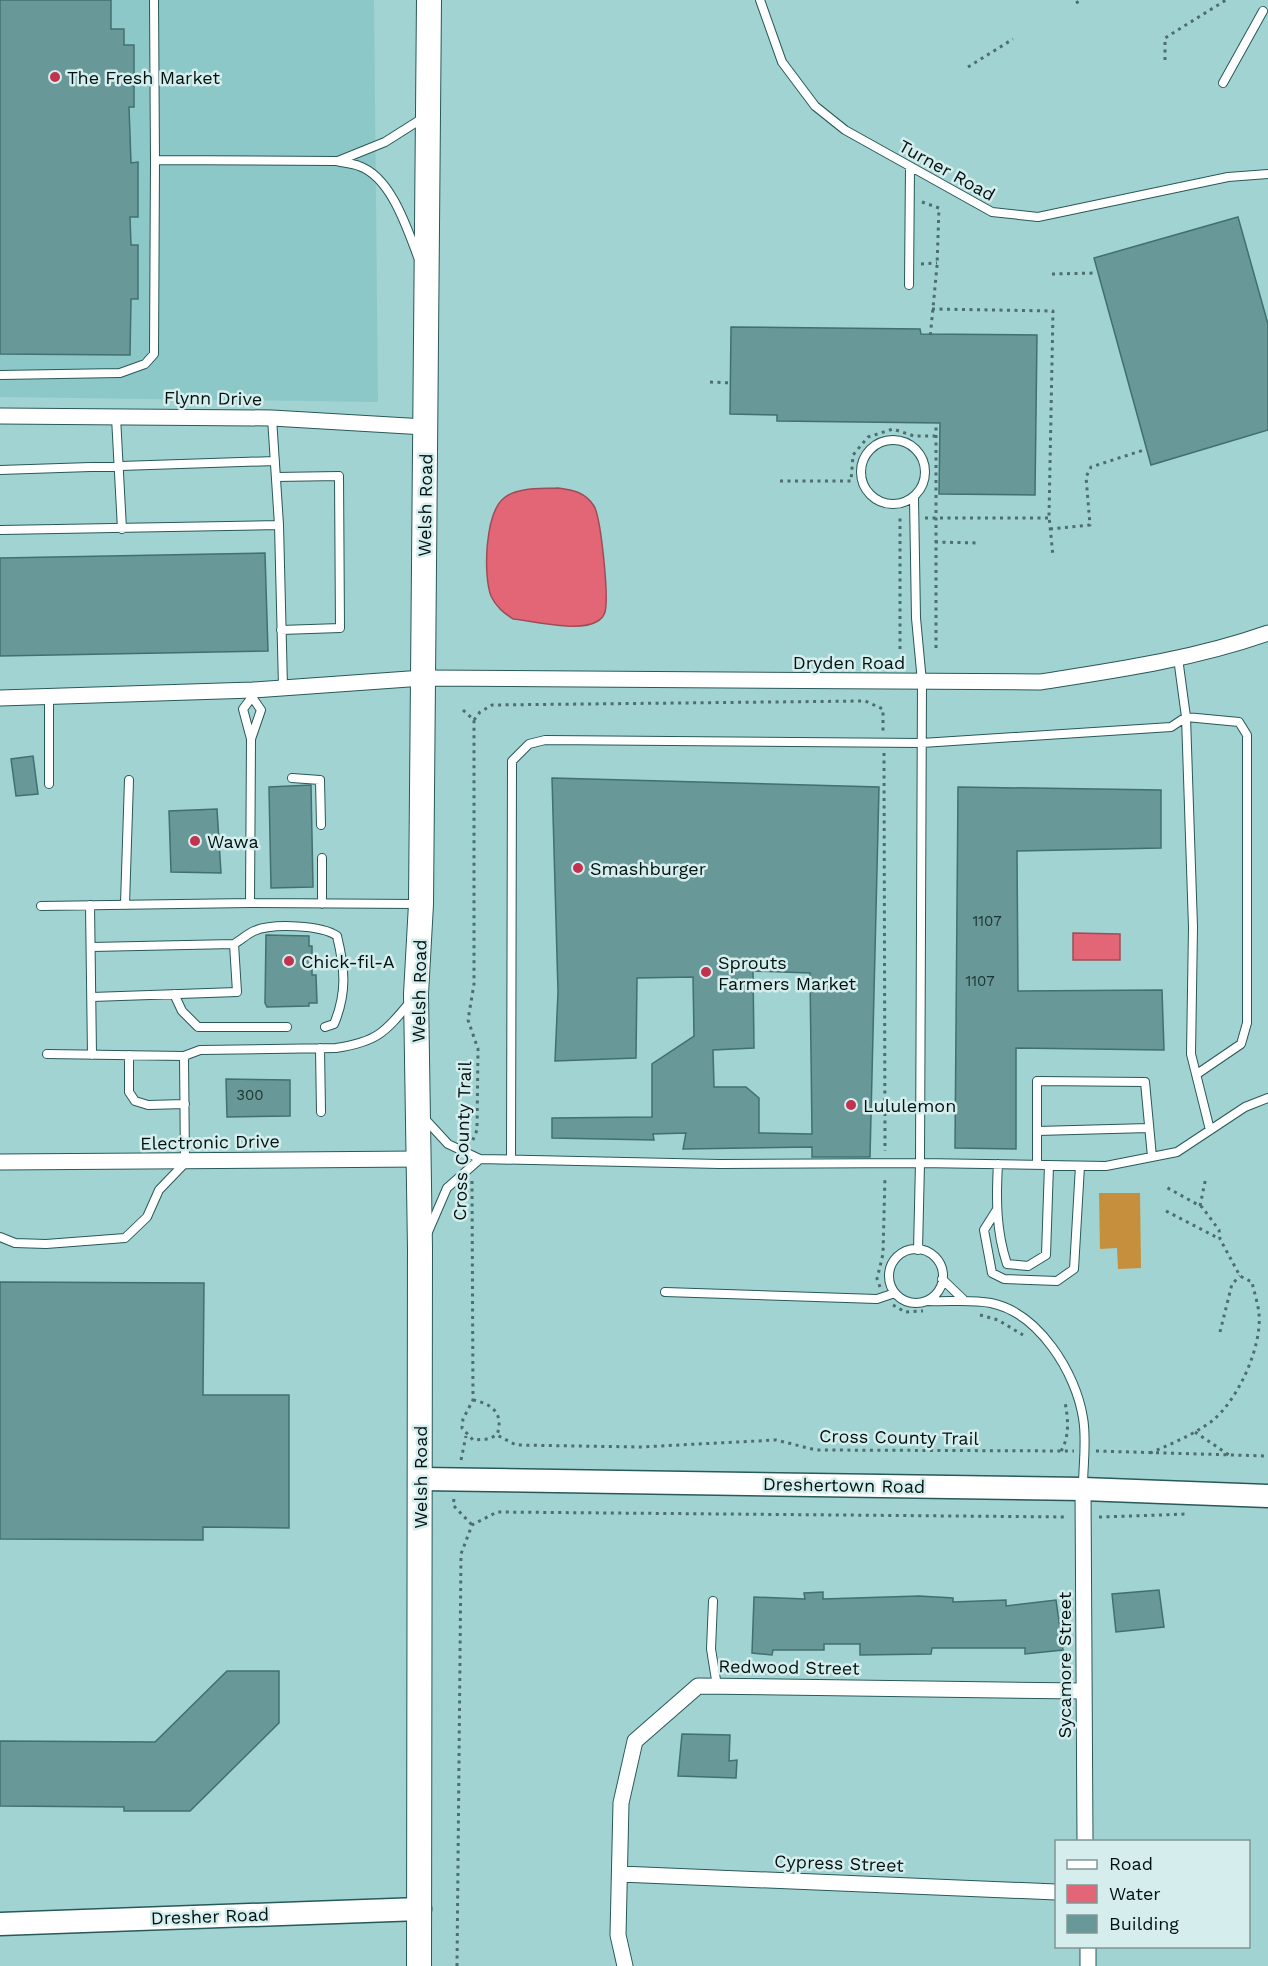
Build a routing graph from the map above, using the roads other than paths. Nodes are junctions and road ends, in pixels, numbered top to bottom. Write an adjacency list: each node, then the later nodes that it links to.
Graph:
1 (154, 0): 7 (lane)
2 (759, 0): 9 (lane, Turner Road)
3 (426, 5): 6 (main road, Welsh Road)
4 (1263, 11): 5 (lane)
5 (1223, 83)
6 (428, 114): 8 (lane); 11 (main road, Welsh Road)
7 (155, 160): 8 (lane); 13 (lane)
8 (336, 161): 11 (lane)
9 (910, 167): 10 (lane, Turner Road); 12 (lane)
10 (1268, 174)
11 (427, 279): 17 (main road, Welsh Road)
12 (909, 285)
13 (0, 375)
14 (0, 416): 15 (street, Flynn Drive)
15 (116, 417): 16 (street, Flynn Drive); 19 (lane)
16 (272, 418): 17 (street, Flynn Drive); 18 (lane)
17 (425, 427): 29 (main road, Welsh Road)
18 (275, 461): 19 (lane); 21 (lane)
19 (119, 467): 20 (lane); 24 (lane)
20 (0, 470)
21 (276, 477): 23 (lane); 26 (lane)
22 (914, 498): 22 (lane); 30 (lane)
23 (279, 525): 24 (lane); 26 (lane)
24 (122, 529): 25 (lane)
25 (0, 530)
26 (281, 630): 31 (lane)
27 (1268, 633): 28 (street, Dryden Road)
28 (1178, 658): 30 (street, Dryden Road); 35 (lane)
29 (423, 678): 30 (street, Dryden Road); 31 (street); 46 (main road, Welsh Road)
30 (922, 682): 37 (lane)
31 (283, 687): 32 (street)
32 (252, 693): 33 (street); 36 (lane); 36 (lane)
33 (49, 696): 34 (street); 40 (lane)
34 (0, 698)
35 (1186, 717): 37 (lane); 61 (lane); 61 (lane)
36 (251, 739): 43 (lane)
37 (922, 743): 72 (lane); 75 (lane)
38 (292, 778): 41 (lane)
39 (129, 780): 44 (lane)
40 (49, 784)
41 (321, 825)
42 (322, 858): 45 (lane)
43 (250, 903): 44 (lane); 45 (lane)
44 (126, 904): 47 (lane)
45 (322, 904): 46 (lane)
46 (421, 904): 52 (main road, Welsh Road)
47 (90, 905): 48 (lane); 50 (lane)
48 (41, 906)
49 (234, 944): 50 (lane); 51 (lane); 55 (lane)
50 (91, 947): 53 (lane)
51 (174, 994): 53 (lane); 54 (lane)
52 (416, 994): 56 (lane); 65 (main road, Welsh Road)
53 (92, 997): 58 (lane)
54 (287, 1027)
55 (325, 1027)
56 (320, 1048): 60 (lane); 64 (lane)
57 (47, 1054): 58 (lane)
58 (92, 1055): 59 (lane)
59 (129, 1055): 60 (lane); 63 (lane)
60 (184, 1056): 63 (lane)
61 (1197, 1074): 67 (lane)
62 (1268, 1098): 67 (lane)
63 (184, 1104): 74 (lane)
64 (321, 1112)
65 (419, 1112): 70 (main road, Welsh Road); 71 (lane)
66 (1149, 1128): 68 (lane); 68 (lane); 69 (lane)
67 (1210, 1130): 69 (lane)
68 (1037, 1131): 77 (lane)
69 (1152, 1157): 79 (lane)
70 (420, 1159): 74 (street, Electronic Drive); 82 (main road, Welsh Road)
71 (475, 1160): 72 (lane); 82 (lane)
72 (511, 1160): 75 (lane)
73 (0, 1162): 74 (street, Electronic Drive)
74 (185, 1163): 81 (lane)
75 (920, 1163): 76 (lane); 83 (lane)
76 (998, 1164): 77 (lane); 80 (lane)
77 (1037, 1165): 78 (lane)
78 (1049, 1165): 79 (lane); 80 (lane)
79 (1080, 1166): 80 (lane)
80 (996, 1211)
81 (0, 1237)
82 (420, 1250): 89 (main road, Welsh Road)
83 (918, 1250): 84 (lane); 86 (lane)
84 (942, 1279): 87 (lane); 88 (lane)
85 (665, 1292): 86 (lane)
86 (895, 1293): 88 (lane)
87 (963, 1299): 88 (lane); 90 (lane)
88 (928, 1300)
89 (421, 1479): 90 (main road, Dreshertown Road); 98 (main road, Welsh Road)
90 (1083, 1489): 91 (main road, Dreshertown Road); 94 (street, Sycamore Street)
91 (1268, 1496)
92 (713, 1601): 93 (lane)
93 (717, 1686): 94 (street, Redwood Street); 96 (street, Redwood Street)
94 (1082, 1690): 95 (street, Sycamore Street)
95 (1085, 1840)
96 (620, 1874): 97 (street, Cypress Street); 102 (street, Redwood Street)
97 (1055, 1892)
98 (420, 1910): 99 (main road, Dresher Road); 101 (main road, Welsh Road)
99 (0, 1924)
100 (1088, 1948): 103 (street)
101 (418, 1966)
102 (625, 1966)
103 (1088, 1966)

